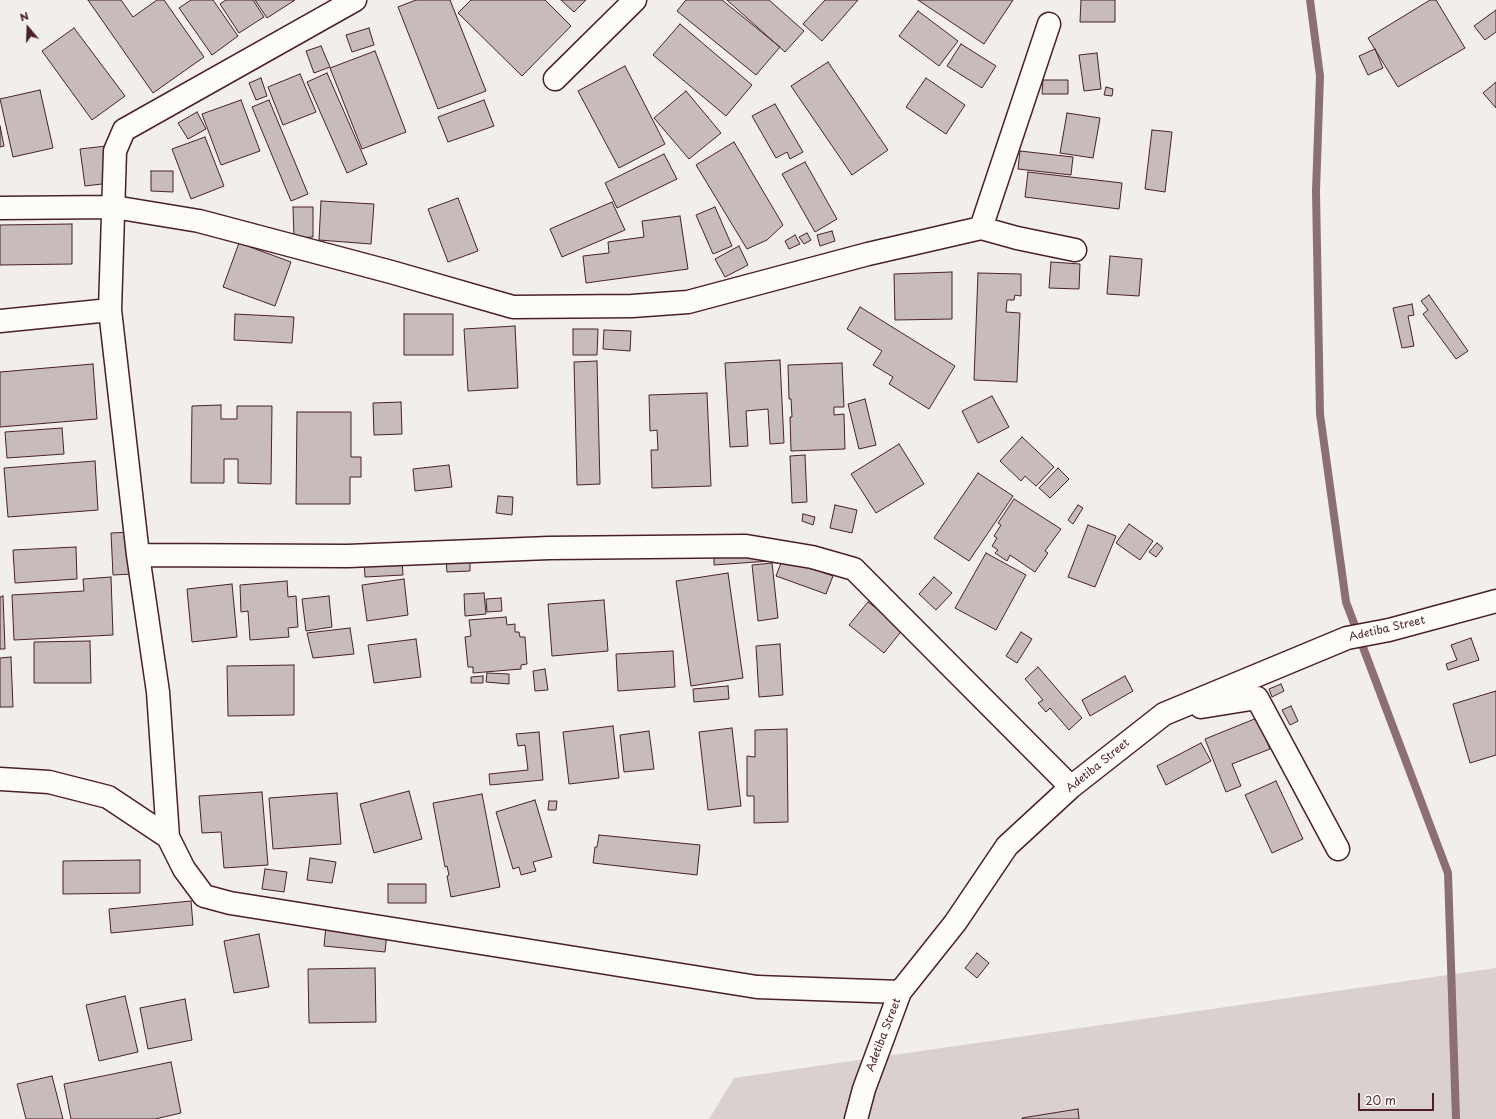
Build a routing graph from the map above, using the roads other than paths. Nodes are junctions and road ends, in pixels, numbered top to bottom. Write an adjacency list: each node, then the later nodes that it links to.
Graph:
1 (355, 0): 5 (street)
2 (635, 0): 4 (street)
3 (1050, 24): 7 (street)
4 (555, 79)
5 (114, 206): 6 (street); 7 (street); 9 (street)
6 (0, 208)
7 (981, 228): 8 (street)
8 (1075, 250)
9 (110, 310): 10 (street); 11 (street)
10 (0, 321)
11 (138, 555): 15 (street); 16 (street)
12 (1496, 601): 13 (street, Adetiba Street)
13 (1164, 714): 15 (street, Adetiba Street); 17 (street)
14 (0, 779): 16 (street)
15 (1071, 787): 18 (street, Adetiba Street)
16 (168, 837): 18 (street)
17 (1338, 849)
18 (900, 992): 19 (street, Adetiba Street)
19 (856, 1119)

